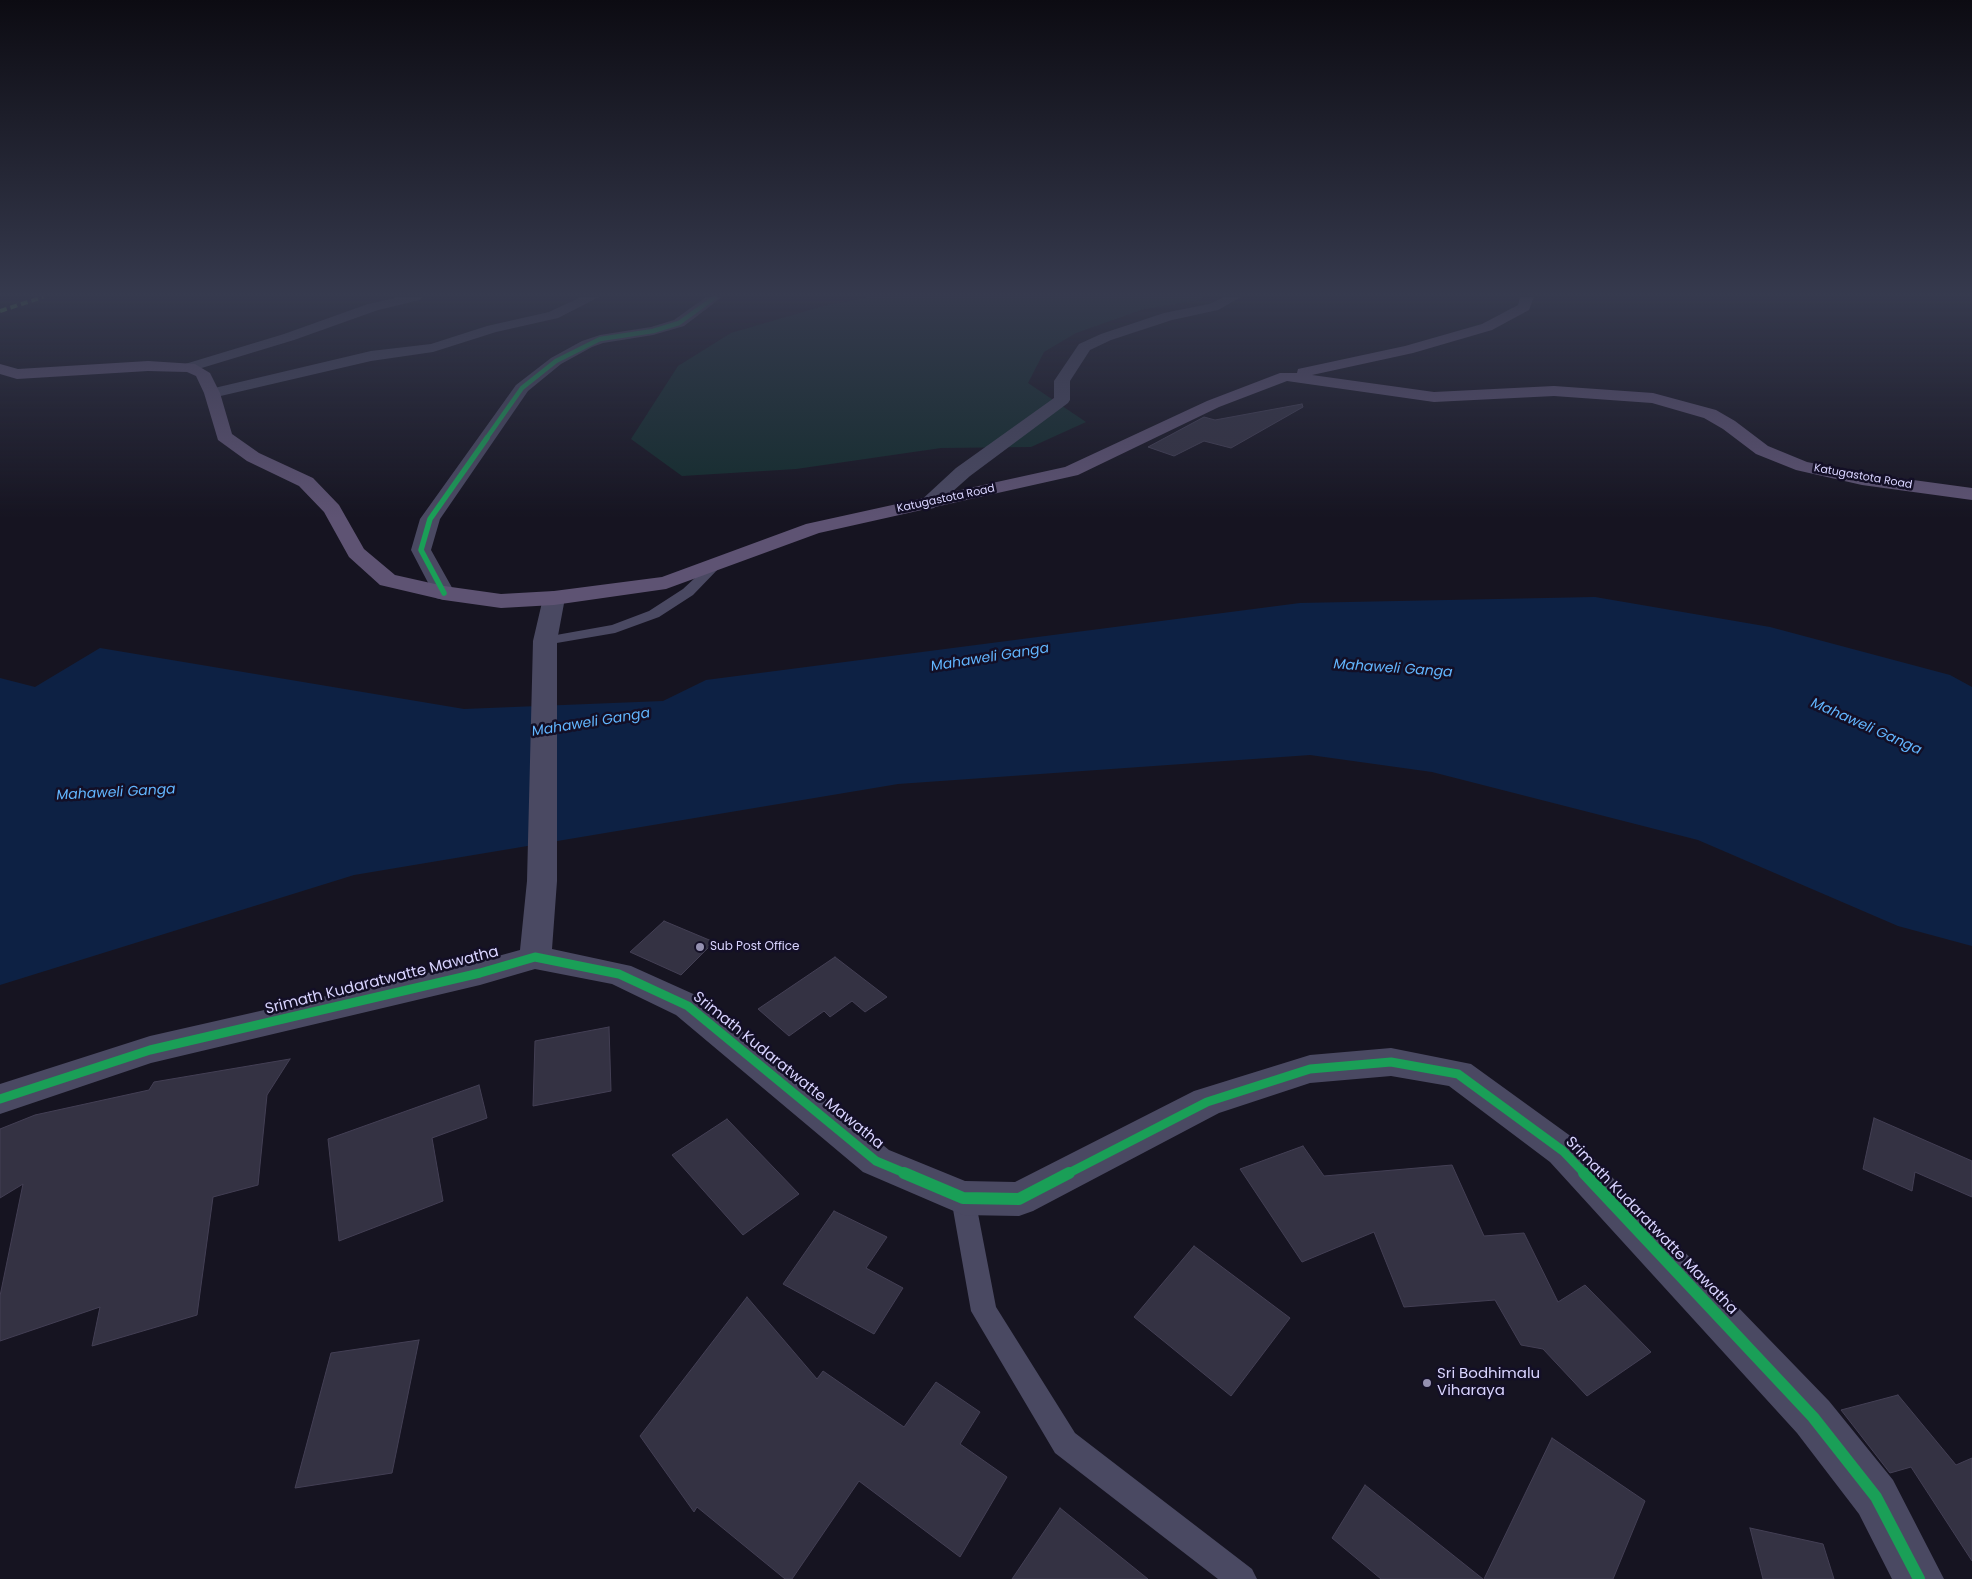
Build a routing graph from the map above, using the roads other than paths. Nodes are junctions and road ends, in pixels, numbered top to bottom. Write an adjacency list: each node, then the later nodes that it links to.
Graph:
1 (6, 371): 2 (main road)
2 (71, 371)
3 (197, 371): 9 (main road, Katugastota Road)
4 (308, 371): 9 (street)
5 (544, 371): 13 (street)
6 (1069, 371): 11 (street)
7 (1311, 371): 8 (main road)
8 (1286, 376): 10 (main road, Katugastota Road); 11 (main road, Katugastota Road)
9 (212, 393): 13 (main road, Katugastota Road)
10 (1972, 494)
11 (927, 504): 12 (main road, Katugastota Road)
12 (715, 566): 14 (main road, Katugastota Road); 15 (lane)
13 (444, 593): 14 (main road, Katugastota Road)
14 (554, 598): 15 (street)
15 (545, 647): 16 (street)
16 (535, 957): 17 (street, Srimath Kudaratwatte Mawatha); 18 (street, Srimath Kudaratwatte Mawatha)
17 (0, 1099)
18 (963, 1198): 19 (lane); 20 (street, Srimath Kudaratwatte Mawatha)
19 (1242, 1579)
20 (1918, 1579)

